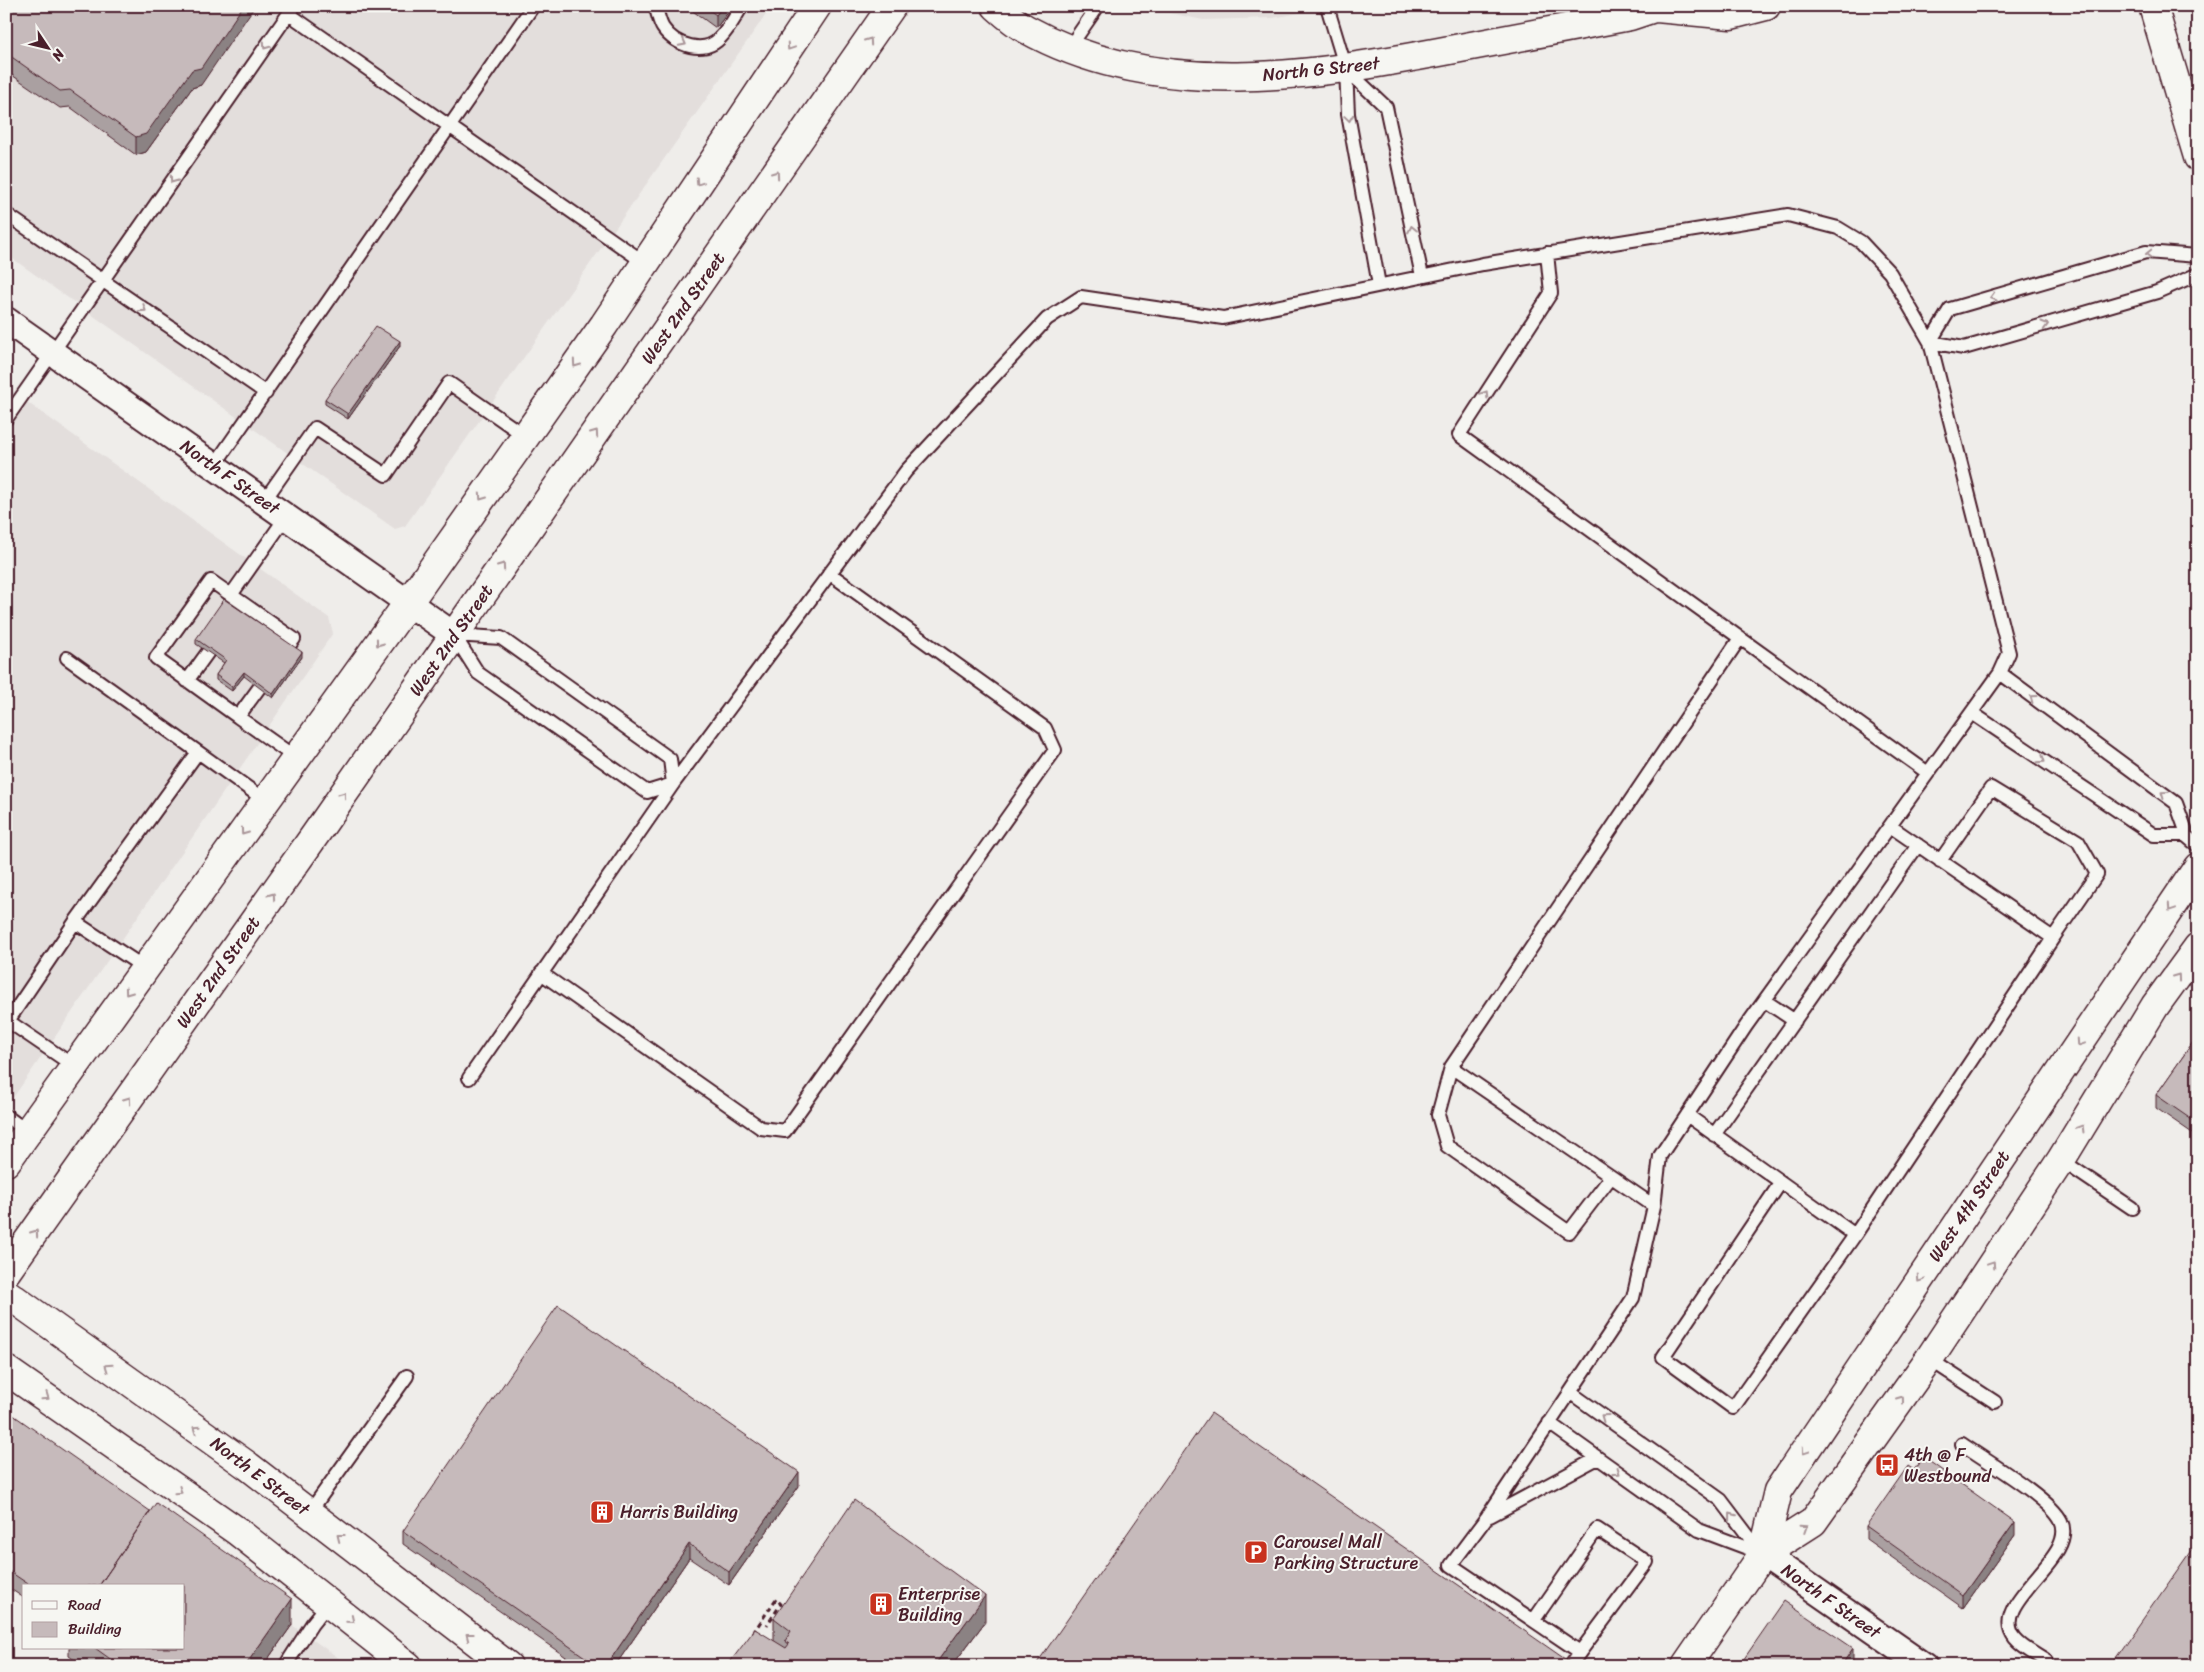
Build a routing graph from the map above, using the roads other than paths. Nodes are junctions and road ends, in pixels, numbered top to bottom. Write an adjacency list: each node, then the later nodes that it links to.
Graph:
1 (533, 6): 16 (lane)
2 (655, 6): 3 (lane, one-way to 3)
3 (742, 6)
4 (817, 6): 21 (main road, one-way to 21)
5 (892, 6): 38 (main road, West 2nd Street, one-way to 5)
6 (996, 6): 14 (main road, North G Street)
7 (1098, 6): 14 (lane)
8 (1327, 6): 15 (lane)
9 (1766, 6): 11 (main road, North G Street)
10 (2153, 6): 17 (main road)
11 (1658, 7): 13 (main road, North G Street)
12 (292, 10): 16 (lane); 24 (lane, one-way to 24)
13 (1617, 12): 15 (main road, North G Street)
14 (1069, 48): 15 (main road, North G Street)
15 (1346, 69): 23 (lane, one-way to 15); 25 (lane, one-way to 25)
16 (450, 126): 21 (lane); 29 (lane)
17 (2198, 157)
18 (6, 214): 24 (lane)
19 (1547, 254): 23 (lane); 27 (lane); 39 (lane, one-way to 19)
20 (2198, 256): 27 (lane, one-way to 27)
21 (645, 263): 31 (main road, one-way to 31)
22 (2198, 274): 27 (lane, one-way to 22)
23 (1422, 276): 25 (lane)
24 (103, 281): 28 (lane); 29 (lane, one-way to 29)
25 (1379, 285): 35 (lane)
26 (6, 320): 28 (street, North F Street)
27 (1930, 342): 43 (lane)
28 (53, 353): 30 (lane); 32 (street, North F Street)
29 (266, 393): 32 (lane)
30 (7, 416)
31 (525, 436): 33 (lane); 37 (main road, one-way to 37)
32 (214, 466): 33 (street, North F Street)
33 (264, 501): 34 (street, North F Street)
34 (286, 517): 36 (lane); 37 (street, North F Street)
35 (829, 573): 51 (lane); 63 (lane)
36 (231, 595): 40 (lane); 44 (lane)
37 (408, 603): 38 (street, North F Street); 49 (main road, one-way to 49)
38 (454, 635): 51 (lane); 51 (lane); 80 (main road, West 2nd Street, one-way to 38)
39 (1740, 638): 50 (lane); 68 (lane)
40 (288, 647)
41 (208, 652): 44 (lane)
42 (67, 658): 48 (lane)
43 (2000, 674): 46 (lane); 54 (lane, one-way to 43)
44 (187, 681): 47 (lane)
45 (259, 688): 47 (lane)
46 (1972, 713): 50 (lane); 54 (lane, one-way to 54)
47 (238, 717): 49 (lane)
48 (198, 752): 52 (lane); 59 (lane)
49 (296, 758): 52 (main road)
50 (1928, 773): 53 (lane)
51 (673, 784): 63 (lane)
52 (266, 801): 62 (main road, one-way to 62)
53 (1890, 826): 55 (lane); 64 (lane)
54 (2185, 835): 56 (lane)
55 (1918, 845): 57 (lane); 65 (lane)
56 (2198, 846)
57 (1940, 860): 60 (lane); 60 (lane)
58 (2198, 867): 92 (main road, West 4th Street, one-way to 92)
59 (75, 922): 62 (lane); 66 (lane)
60 (2053, 938): 79 (lane)
61 (2198, 947): 73 (main road, West 4th Street, one-way to 61)
62 (145, 968): 67 (main road, one-way to 67)
63 (541, 974): 69 (lane)
64 (1765, 1001): 65 (lane); 70 (lane)
65 (1795, 1021): 72 (lane)
66 (7, 1022): 67 (lane)
67 (74, 1066): 71 (main road)
68 (1451, 1067): 75 (lane); 75 (lane)
69 (469, 1078)
70 (1687, 1115): 72 (lane); 77 (lane)
71 (17, 1124): 74 (main road)
72 (1714, 1135): 76 (lane)
73 (2061, 1160): 78 (lane); 82 (main road, West 4th Street, one-way to 73)
74 (6, 1162)
75 (1611, 1177): 77 (lane)
76 (1782, 1182): 79 (lane); 79 (lane)
77 (1654, 1206): 85 (lane)
78 (2132, 1208)
79 (1855, 1236)
80 (6, 1272)
81 (6, 1294): 90 (main road, North E Street, one-way to 81)
82 (1930, 1359): 86 (lane); 92 (main road, West 4th Street, one-way to 82)
83 (6, 1370): 93 (main road, one-way to 93)
84 (407, 1376): 90 (lane)
85 (1571, 1393): 87 (lane); 92 (lane, one-way to 85)
86 (1995, 1402)
87 (1549, 1423): 89 (lane); 91 (lane)
88 (1962, 1444): 102 (lane)
89 (1598, 1458): 91 (lane); 92 (lane, one-way to 92)
90 (309, 1513): 98 (main road, North E Street, one-way to 90)
91 (1487, 1517): 94 (lane)
92 (1762, 1554): 100 (main road, West 4th Street); 101 (street, North F Street)
93 (329, 1603): 96 (lane); 97 (main road, one-way to 97)
94 (1534, 1620): 95 (lane); 95 (lane)
95 (1580, 1652): 99 (lane)
96 (291, 1664)
97 (408, 1666)
98 (508, 1666)
99 (1570, 1666)
100 (1686, 1666)
101 (1924, 1666)
102 (2043, 1666)

